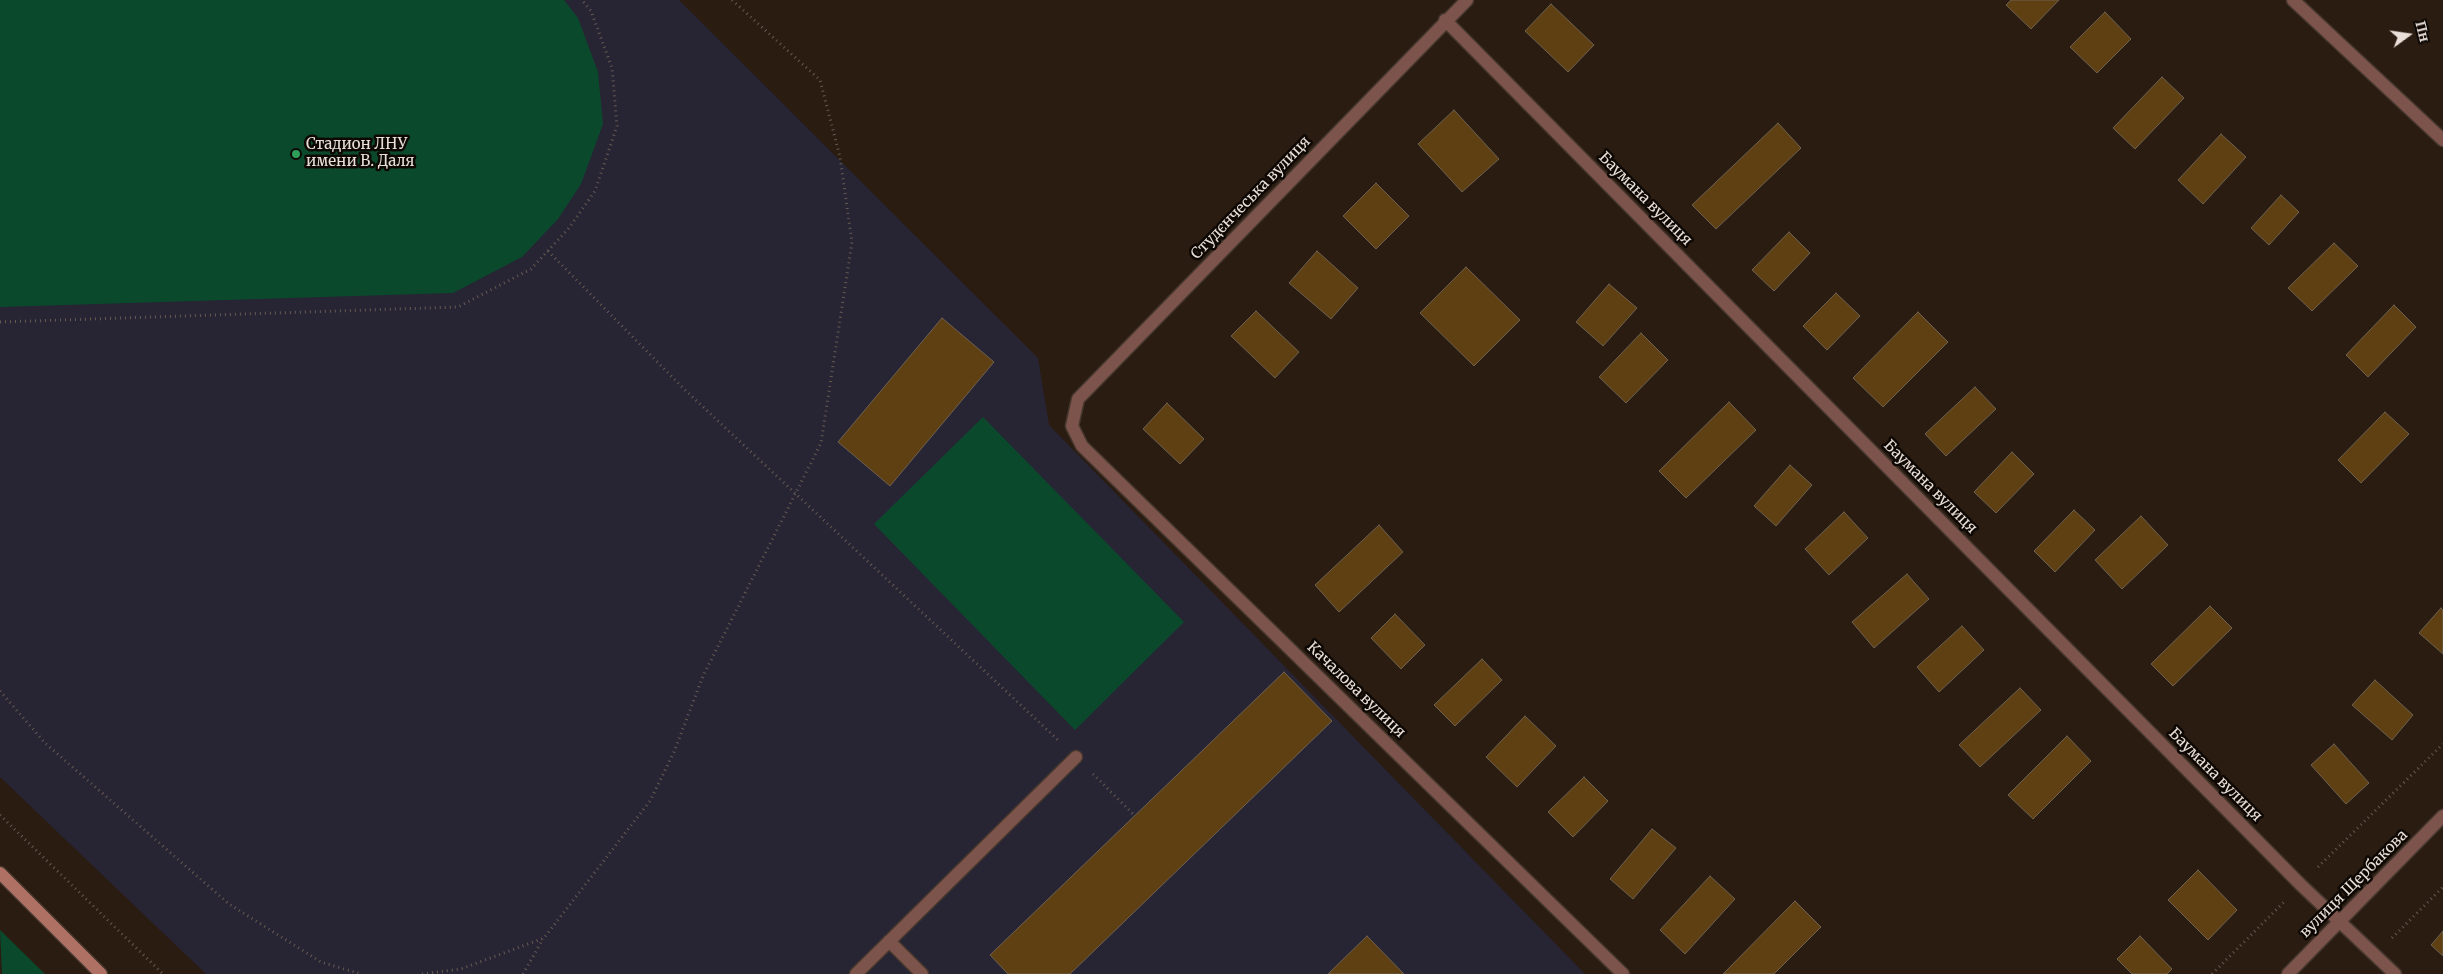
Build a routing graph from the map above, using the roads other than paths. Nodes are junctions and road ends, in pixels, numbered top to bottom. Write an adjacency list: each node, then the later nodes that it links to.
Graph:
1 (1467, 0): 3 (street, Студєнчеська вулиця)
2 (2293, 0): 4 (street)
3 (1445, 20): 5 (street, Студєнчеська вулиця); 9 (street, Баумана вулиця)
4 (2443, 140)
5 (1072, 426): 14 (street, Качалова вулиця)
6 (1076, 757): 10 (street)
7 (2443, 816): 9 (street, вулиця Щербакова)
8 (0, 872): 11 (main road)
9 (2339, 922): 15 (street, вулиця Щербакова); 16 (street, Баумана вулиця)
10 (889, 941): 12 (street); 13 (street)
11 (101, 974)
12 (856, 974)
13 (922, 974)
14 (1623, 974)
15 (2288, 974)
16 (2395, 974)

